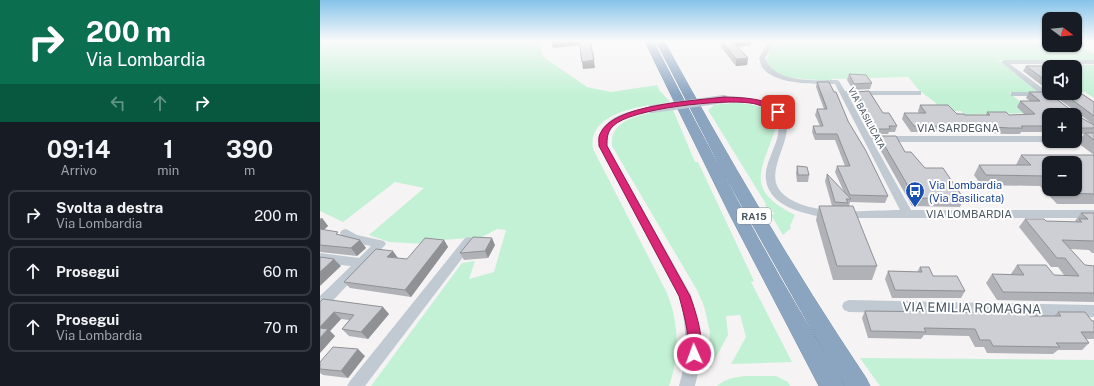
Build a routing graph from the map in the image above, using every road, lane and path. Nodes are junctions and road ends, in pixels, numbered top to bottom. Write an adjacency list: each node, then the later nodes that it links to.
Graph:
1 (658, 59): 30 (highway, RA15)
2 (670, 59): 27 (highway, RA15)
3 (762, 59): 8 (street, VIA BASILICATA)
4 (1042, 62): 7 (street)
5 (1082, 62): 6 (street)
6 (1094, 62)
7 (1042, 91)
8 (842, 93): 9 (street); 14 (street, VIA BASILICATA)
9 (918, 93)
10 (1014, 94): 11 (street)
11 (1042, 94)
12 (1054, 100): 13 (street)
13 (1064, 108)
14 (867, 139): 15 (street, VIA SARDEGNA); 18 (street, VIA BASILICATA)
15 (1042, 139)
16 (1082, 139): 17 (street)
17 (1094, 139)
18 (907, 213): 19 (street, VIA LOMBARDIA); 29 (street, VIA LOMBARDIA, bridge)
19 (1094, 214)
20 (346, 234): 23 (street)
21 (469, 241): 28 (street)
22 (320, 258): 23 (street)
23 (362, 263): 24 (street)
24 (320, 305)
25 (849, 306): 26 (street, VIA EMILIA ROMAGNA)
26 (1094, 310)
27 (828, 339): 31 (highway, RA15); 32 (highway)
28 (354, 386)
29 (687, 386)
30 (832, 386)
31 (858, 386)
32 (863, 386)

